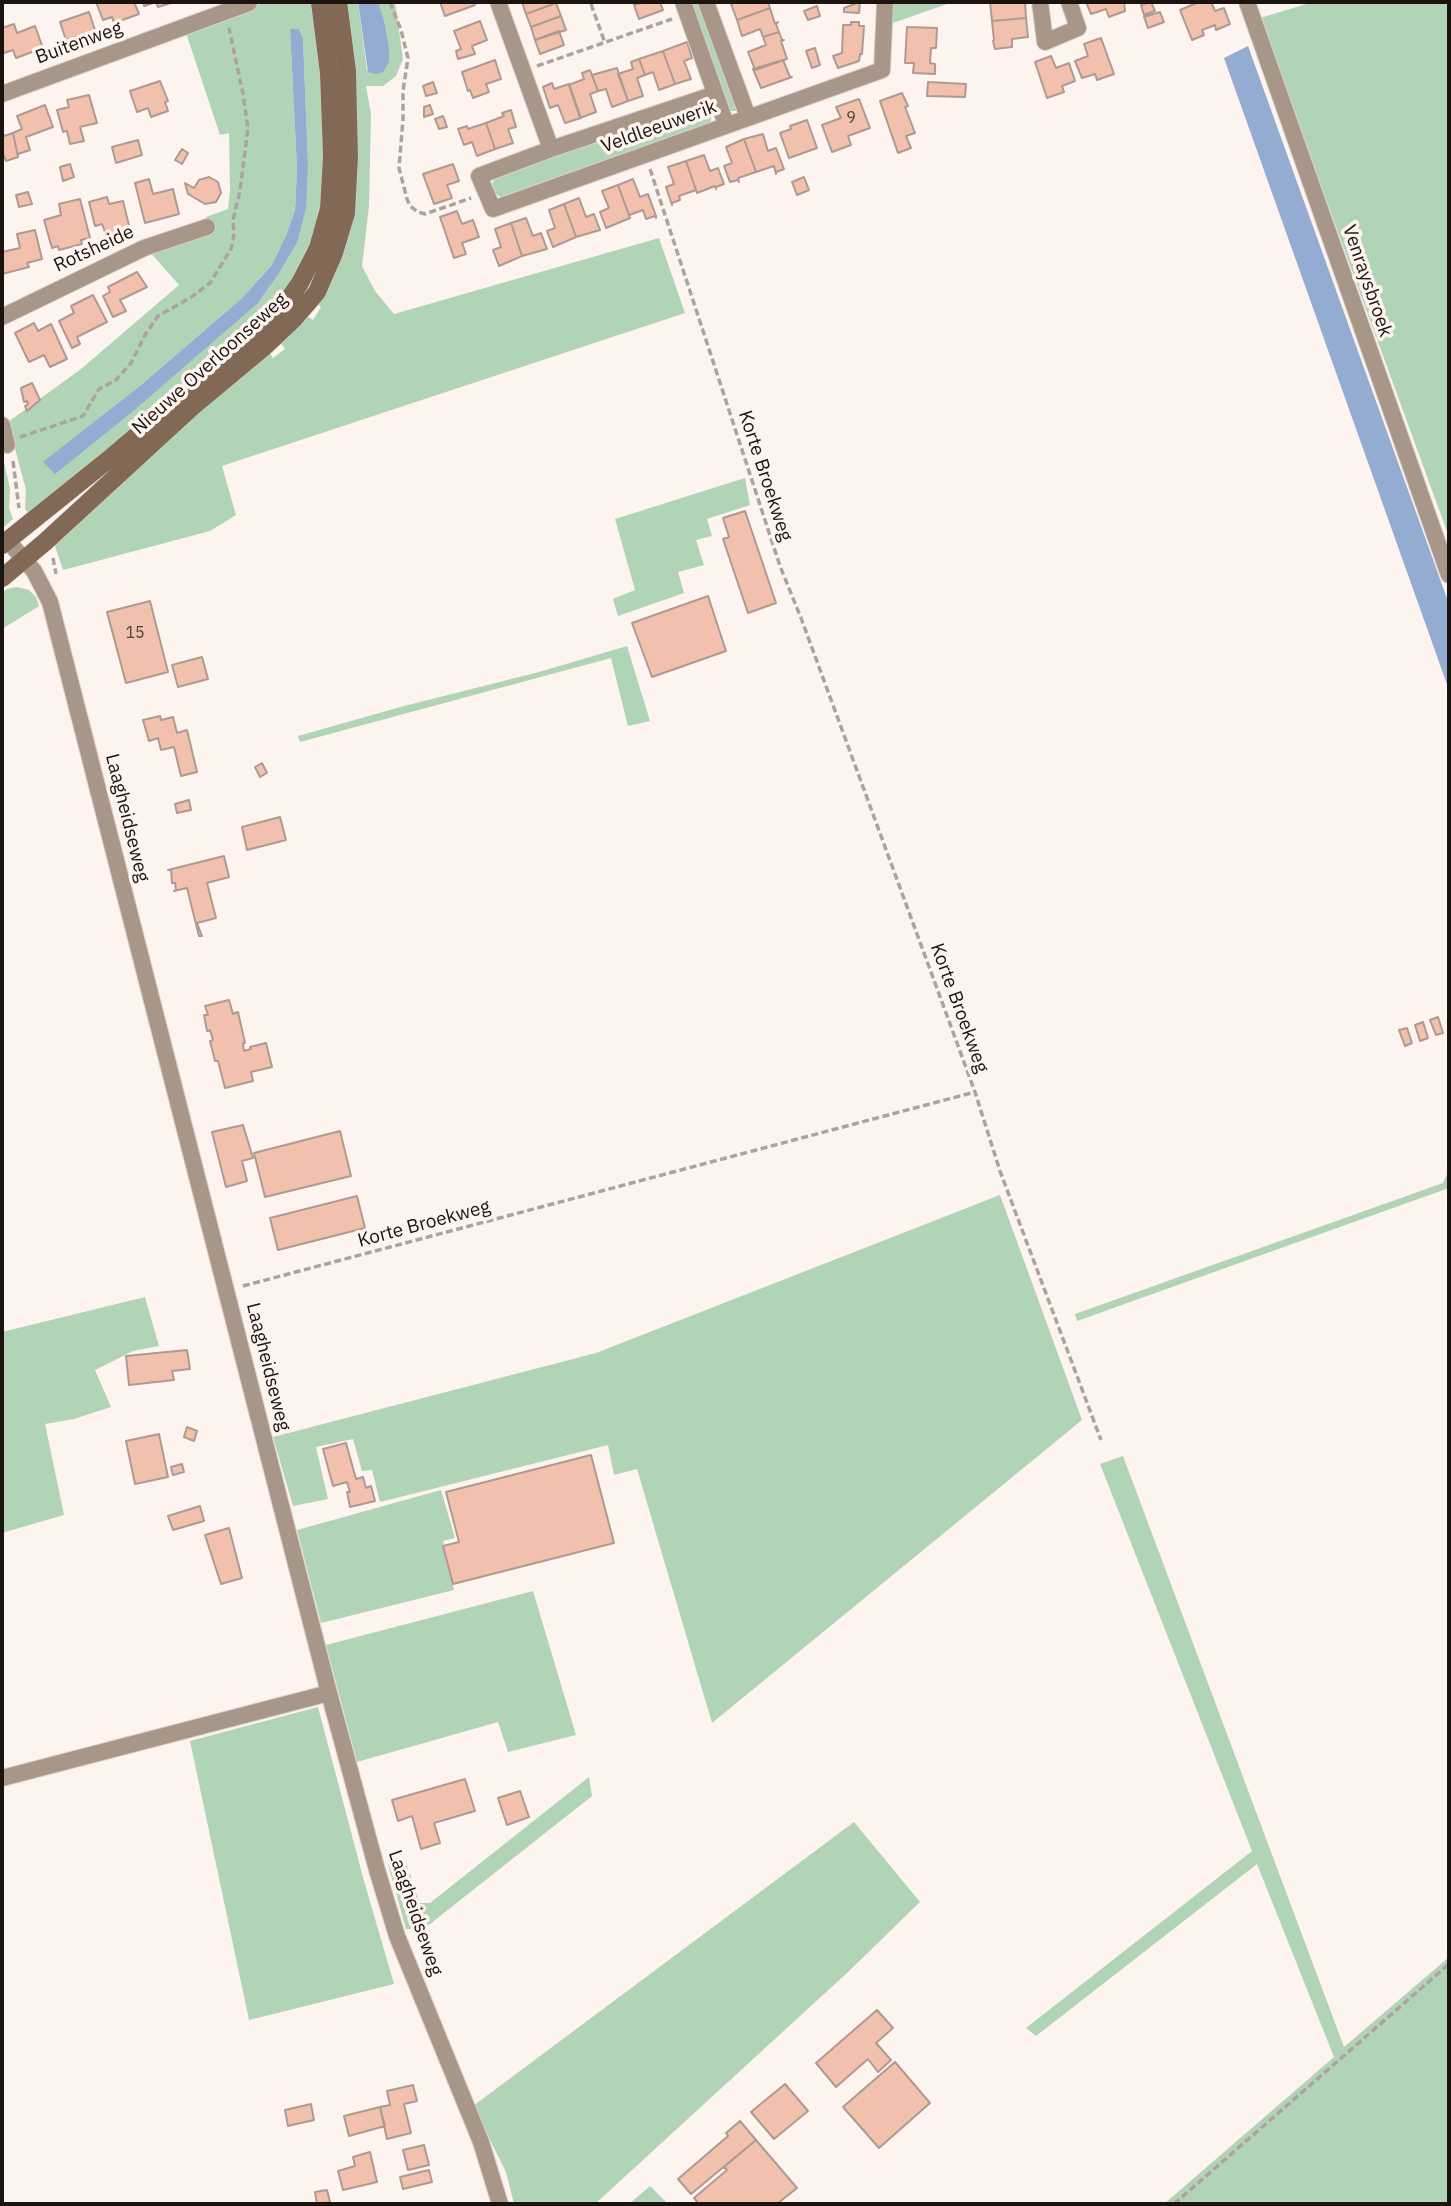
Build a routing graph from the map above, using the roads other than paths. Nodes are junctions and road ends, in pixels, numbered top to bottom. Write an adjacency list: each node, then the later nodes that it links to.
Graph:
1 (320, 2): 20 (street, Nieuwe Overloonseweg)
2 (338, 2): 21 (street, Nieuwe Overloonseweg)
3 (498, 2): 15 (street)
4 (706, 2): 13 (street)
5 (885, 2): 13 (street, Veldleeuwerik)
6 (1040, 2): 7 (street)
7 (1069, 2)
8 (1247, 2): 22 (street, Venraysbroek)
9 (249, 3): 11 (street, Buitenweg)
10 (685, 8): 12 (street)
11 (2, 94)
12 (715, 94): 14 (street); 15 (street, Veldleeuwerik)
13 (748, 117): 14 (street, Veldleeuwerik)
14 (726, 124): 15 (street, Veldleeuwerik)
15 (551, 149)
16 (207, 226): 17 (street, Rotsheide)
17 (2, 317)
18 (2, 425): 19 (street)
19 (9, 449)
20 (5, 543): 21 (street, Laagheidseweg)
21 (25, 560): 23 (street, Nieuwe Overloonseweg); 24 (street, Laagheidseweg)
22 (1449, 575)
23 (2, 578)
24 (329, 1693): 25 (street); 26 (street, Laagheidseweg)
25 (2, 1778)
26 (500, 2204)

